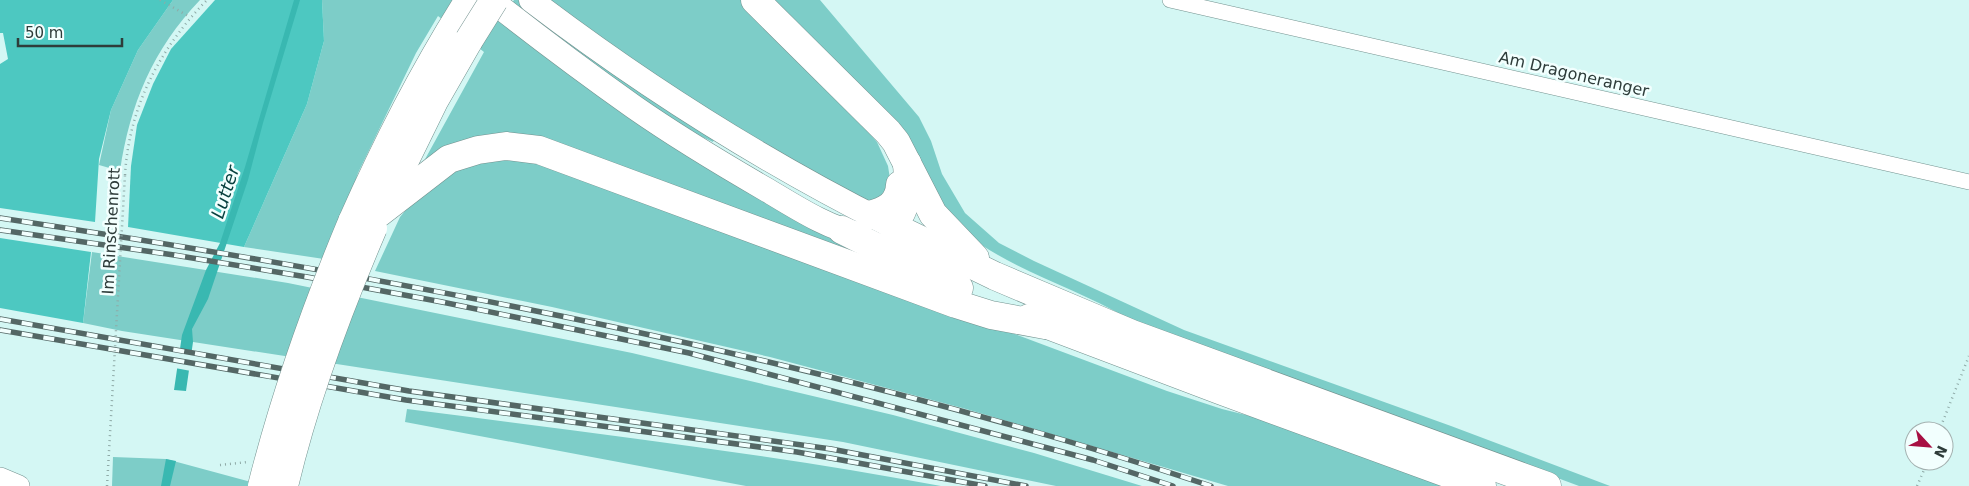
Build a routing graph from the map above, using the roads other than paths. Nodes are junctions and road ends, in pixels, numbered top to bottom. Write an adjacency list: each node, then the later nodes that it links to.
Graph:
1 (469, 0): 6 (highway)
2 (492, 0): 6 (highway, bridge); 12 (main road)
3 (531, 0): 11 (main road)
4 (755, 0): 7 (highway)
5 (1170, 0): 9 (street, Am Dragoneranger)
6 (460, 34): 10 (highway)
7 (871, 115): 8 (highway); 11 (highway)
8 (906, 163): 11 (highway); 13 (highway)
9 (1969, 182)
10 (368, 221): 14 (highway); 17 (highway, bridge); 18 (highway, bridge)
11 (880, 221): 12 (main road); 13 (highway)
12 (842, 230): 14 (highway)
13 (995, 276): 20 (highway)
14 (1044, 325): 19 (highway)
15 (0, 478): 16 (street)
16 (19, 486)
17 (262, 486)
18 (284, 486)
19 (1482, 486)
20 (1547, 486)

